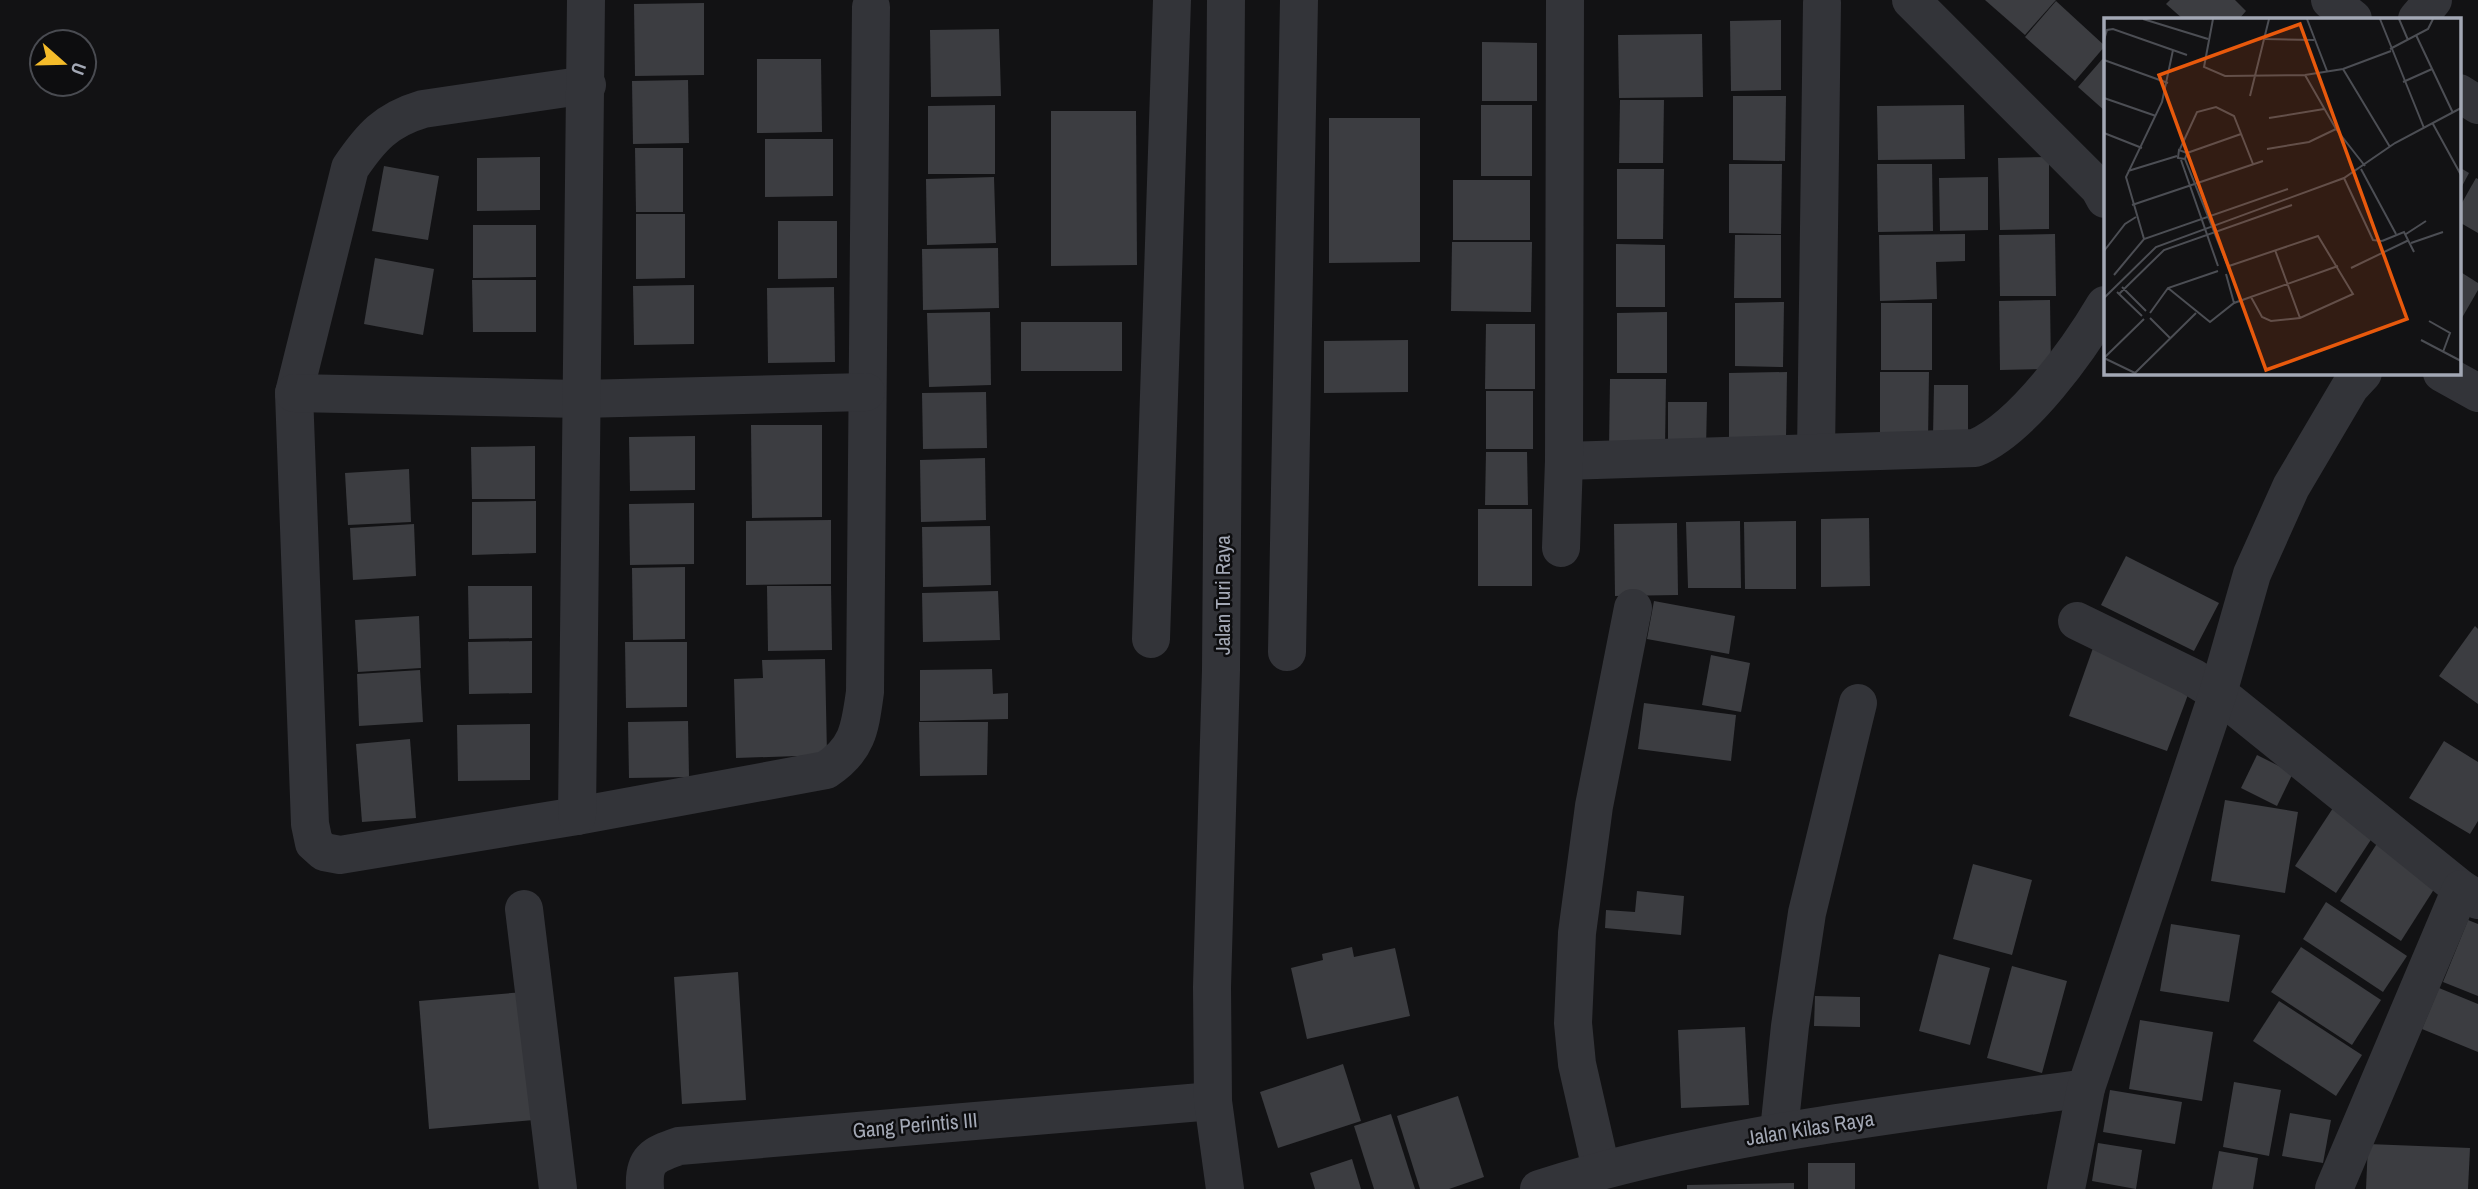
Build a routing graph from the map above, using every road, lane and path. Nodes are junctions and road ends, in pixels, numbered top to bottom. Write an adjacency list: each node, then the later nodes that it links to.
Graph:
1 (586, 0): 13 (street)
2 (1172, 0): 29 (street)
3 (1226, 0): 37 (street, Jalan Turi Raya)
4 (1299, 0): 30 (street)
5 (1565, 0): 25 (street)
6 (1911, 0): 16 (street)
7 (2330, 0): 11 (street)
8 (2433, 0): 12 (street)
9 (879, 1): 20 (street)
10 (1826, 1): 24 (street)
11 (2352, 18)
12 (2418, 18)
13 (587, 85): 21 (street); 23 (street)
14 (2460, 94): 15 (street)
15 (2478, 105)
16 (2104, 197)
17 (2104, 307): 24 (street)
18 (2361, 374): 31 (street)
19 (2444, 374): 22 (street)
20 (866, 392): 23 (street); 33 (street)
21 (294, 393): 23 (street); 33 (street)
22 (2478, 393)
23 (580, 399): 33 (street)
24 (1816, 453): 25 (street)
25 (1563, 461): 26 (street)
26 (1561, 548)
27 (1633, 608): 39 (street)
28 (2077, 621): 31 (street)
29 (1151, 639)
30 (1287, 652)
31 (2218, 693): 34 (street); 36 (street)
32 (1858, 703): 38 (street)
33 (577, 816)
34 (2469, 895): 45 (street)
35 (524, 909): 40 (street)
36 (2086, 1088): 38 (street, Jalan Kilas Raya); 44 (street)
37 (1213, 1101): 41 (street, Gang Perintis III); 42 (street, Jalan Turi Raya)
38 (1779, 1131): 39 (street, Jalan Kilas Raya)
39 (1601, 1169): 43 (street, Jalan Kilas Raya)
40 (558, 1189)
41 (645, 1189)
42 (1225, 1189)
43 (1539, 1189)
44 (2066, 1189)
45 (2334, 1189)

